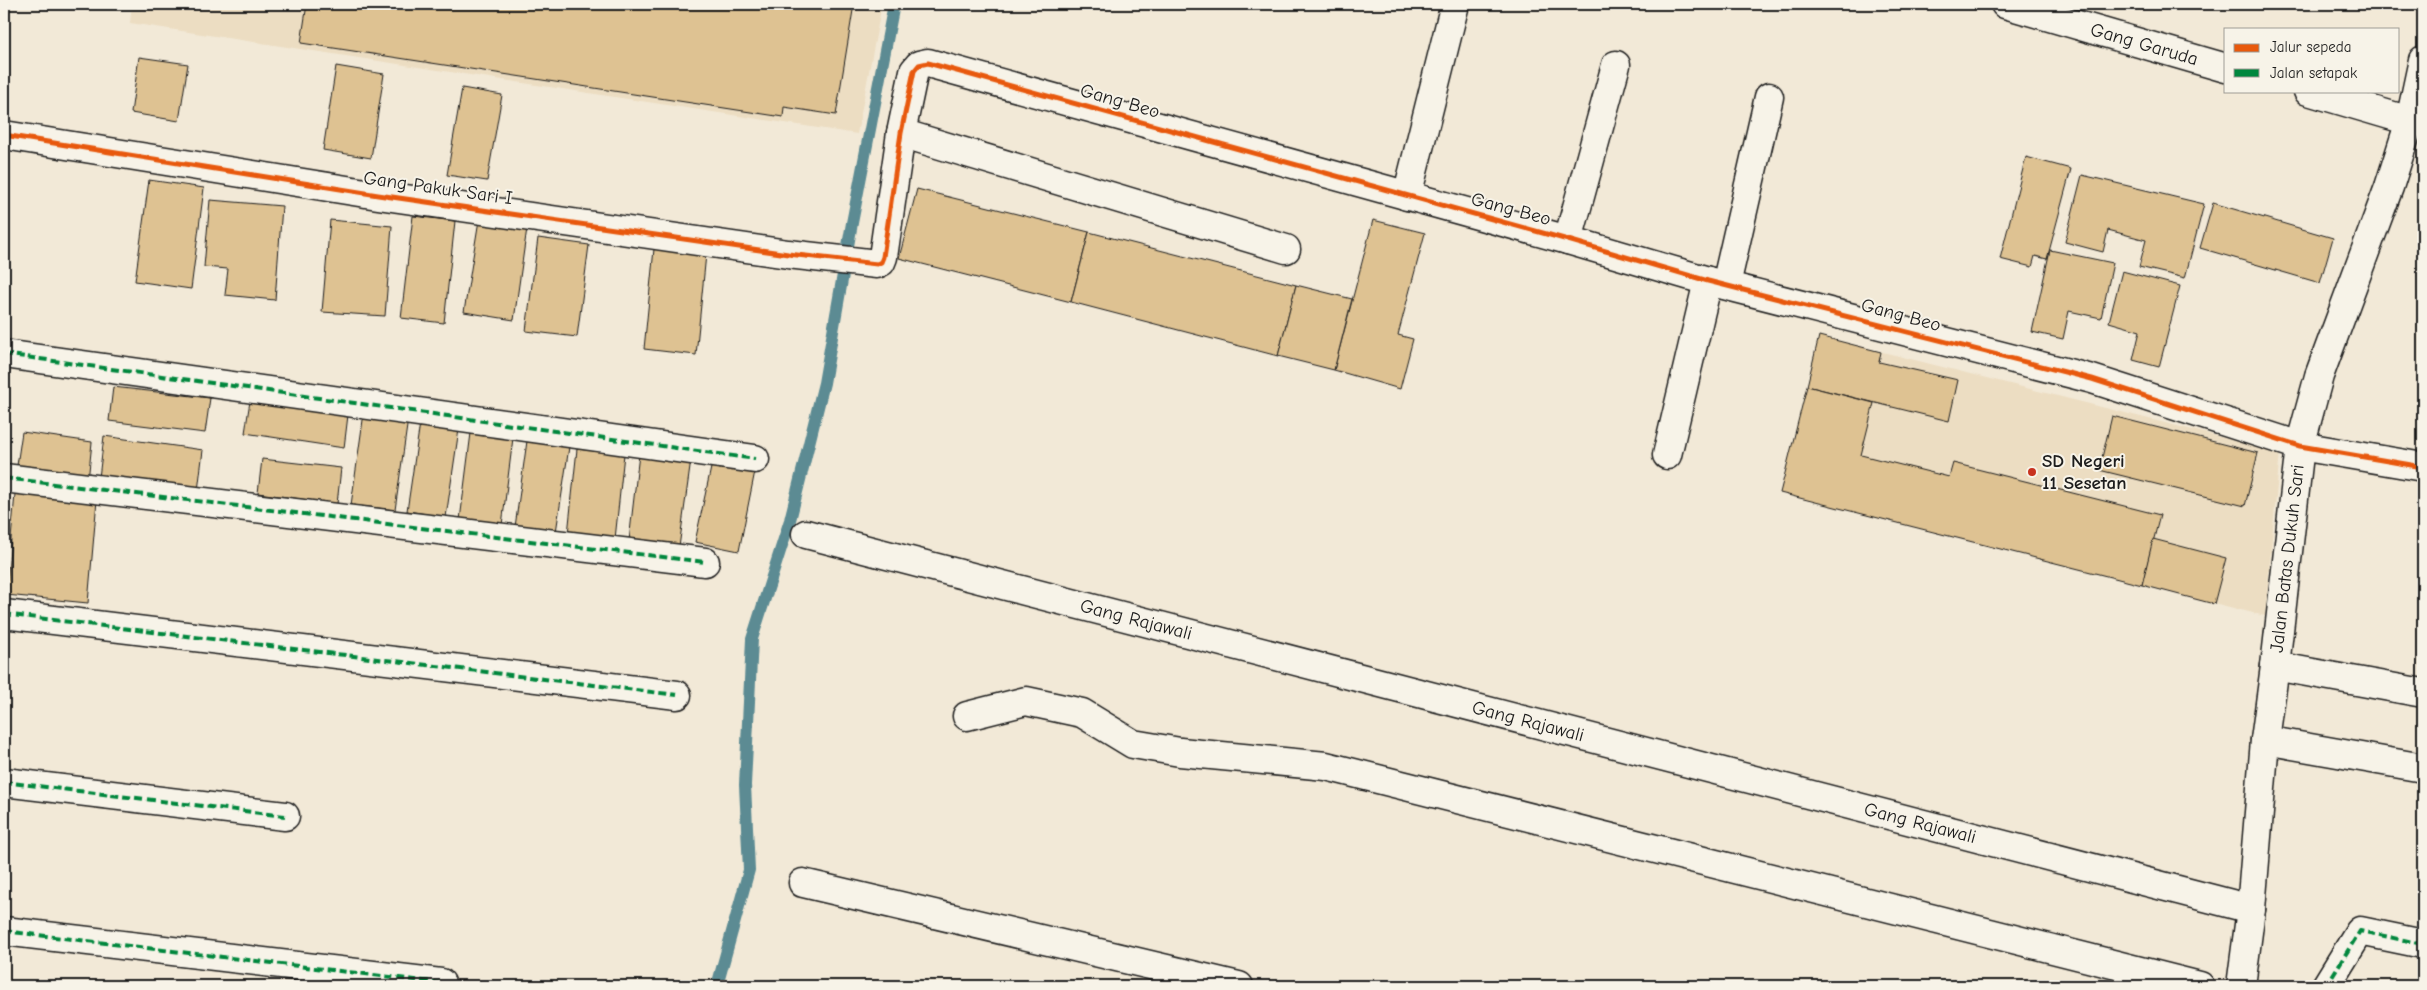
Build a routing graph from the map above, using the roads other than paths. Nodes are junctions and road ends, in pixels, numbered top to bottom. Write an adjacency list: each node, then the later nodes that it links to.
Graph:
1 (1455, 4): 11 (street)
2 (2005, 4): 5 (street, Gang Garuda)
3 (2423, 60): 8 (street, Jalan Batas Dukuh Sari)
4 (1616, 65): 12 (street)
5 (2224, 67)
6 (2311, 92): 8 (street)
7 (1769, 97): 15 (street)
8 (2410, 121): 17 (street, Jalan Batas Dukuh Sari)
9 (901, 133): 11 (street, Gang Beo); 13 (street); 14 (street, Gang Beo)
10 (4, 135): 14 (street, Gang Pakuk Sari I)
11 (1407, 196): 12 (street, Gang Beo)
12 (1568, 240): 15 (street, Gang Beo)
13 (1286, 248)
14 (869, 264)
15 (1717, 283): 17 (street, Gang Beo); 18 (street)
16 (4, 354): 19 (street)
17 (2300, 446): 20 (street, Gang Beo); 25 (street, Jalan Batas Dukuh Sari)
18 (1667, 455)
19 (756, 459)
20 (2423, 468)
21 (4, 478): 23 (street)
22 (806, 534): 34 (street, Gang Rajawali)
23 (705, 562)
24 (4, 614): 27 (street)
25 (2275, 666): 26 (street); 29 (street, Jalan Batas Dukuh Sari)
26 (2423, 693)
27 (677, 695)
28 (967, 716): 39 (street)
29 (2264, 740): 30 (street); 34 (street, Jalan Batas Dukuh Sari)
30 (2423, 768)
31 (4, 782): 32 (street)
32 (285, 816)
33 (803, 883): 38 (street)
34 (2250, 909): 40 (street, Jalan Batas Dukuh Sari)
35 (4, 931): 37 (street)
36 (2423, 944): 41 (street)
37 (441, 983)
38 (1239, 986)
39 (2200, 986)
40 (2241, 986)
41 (2326, 986)

